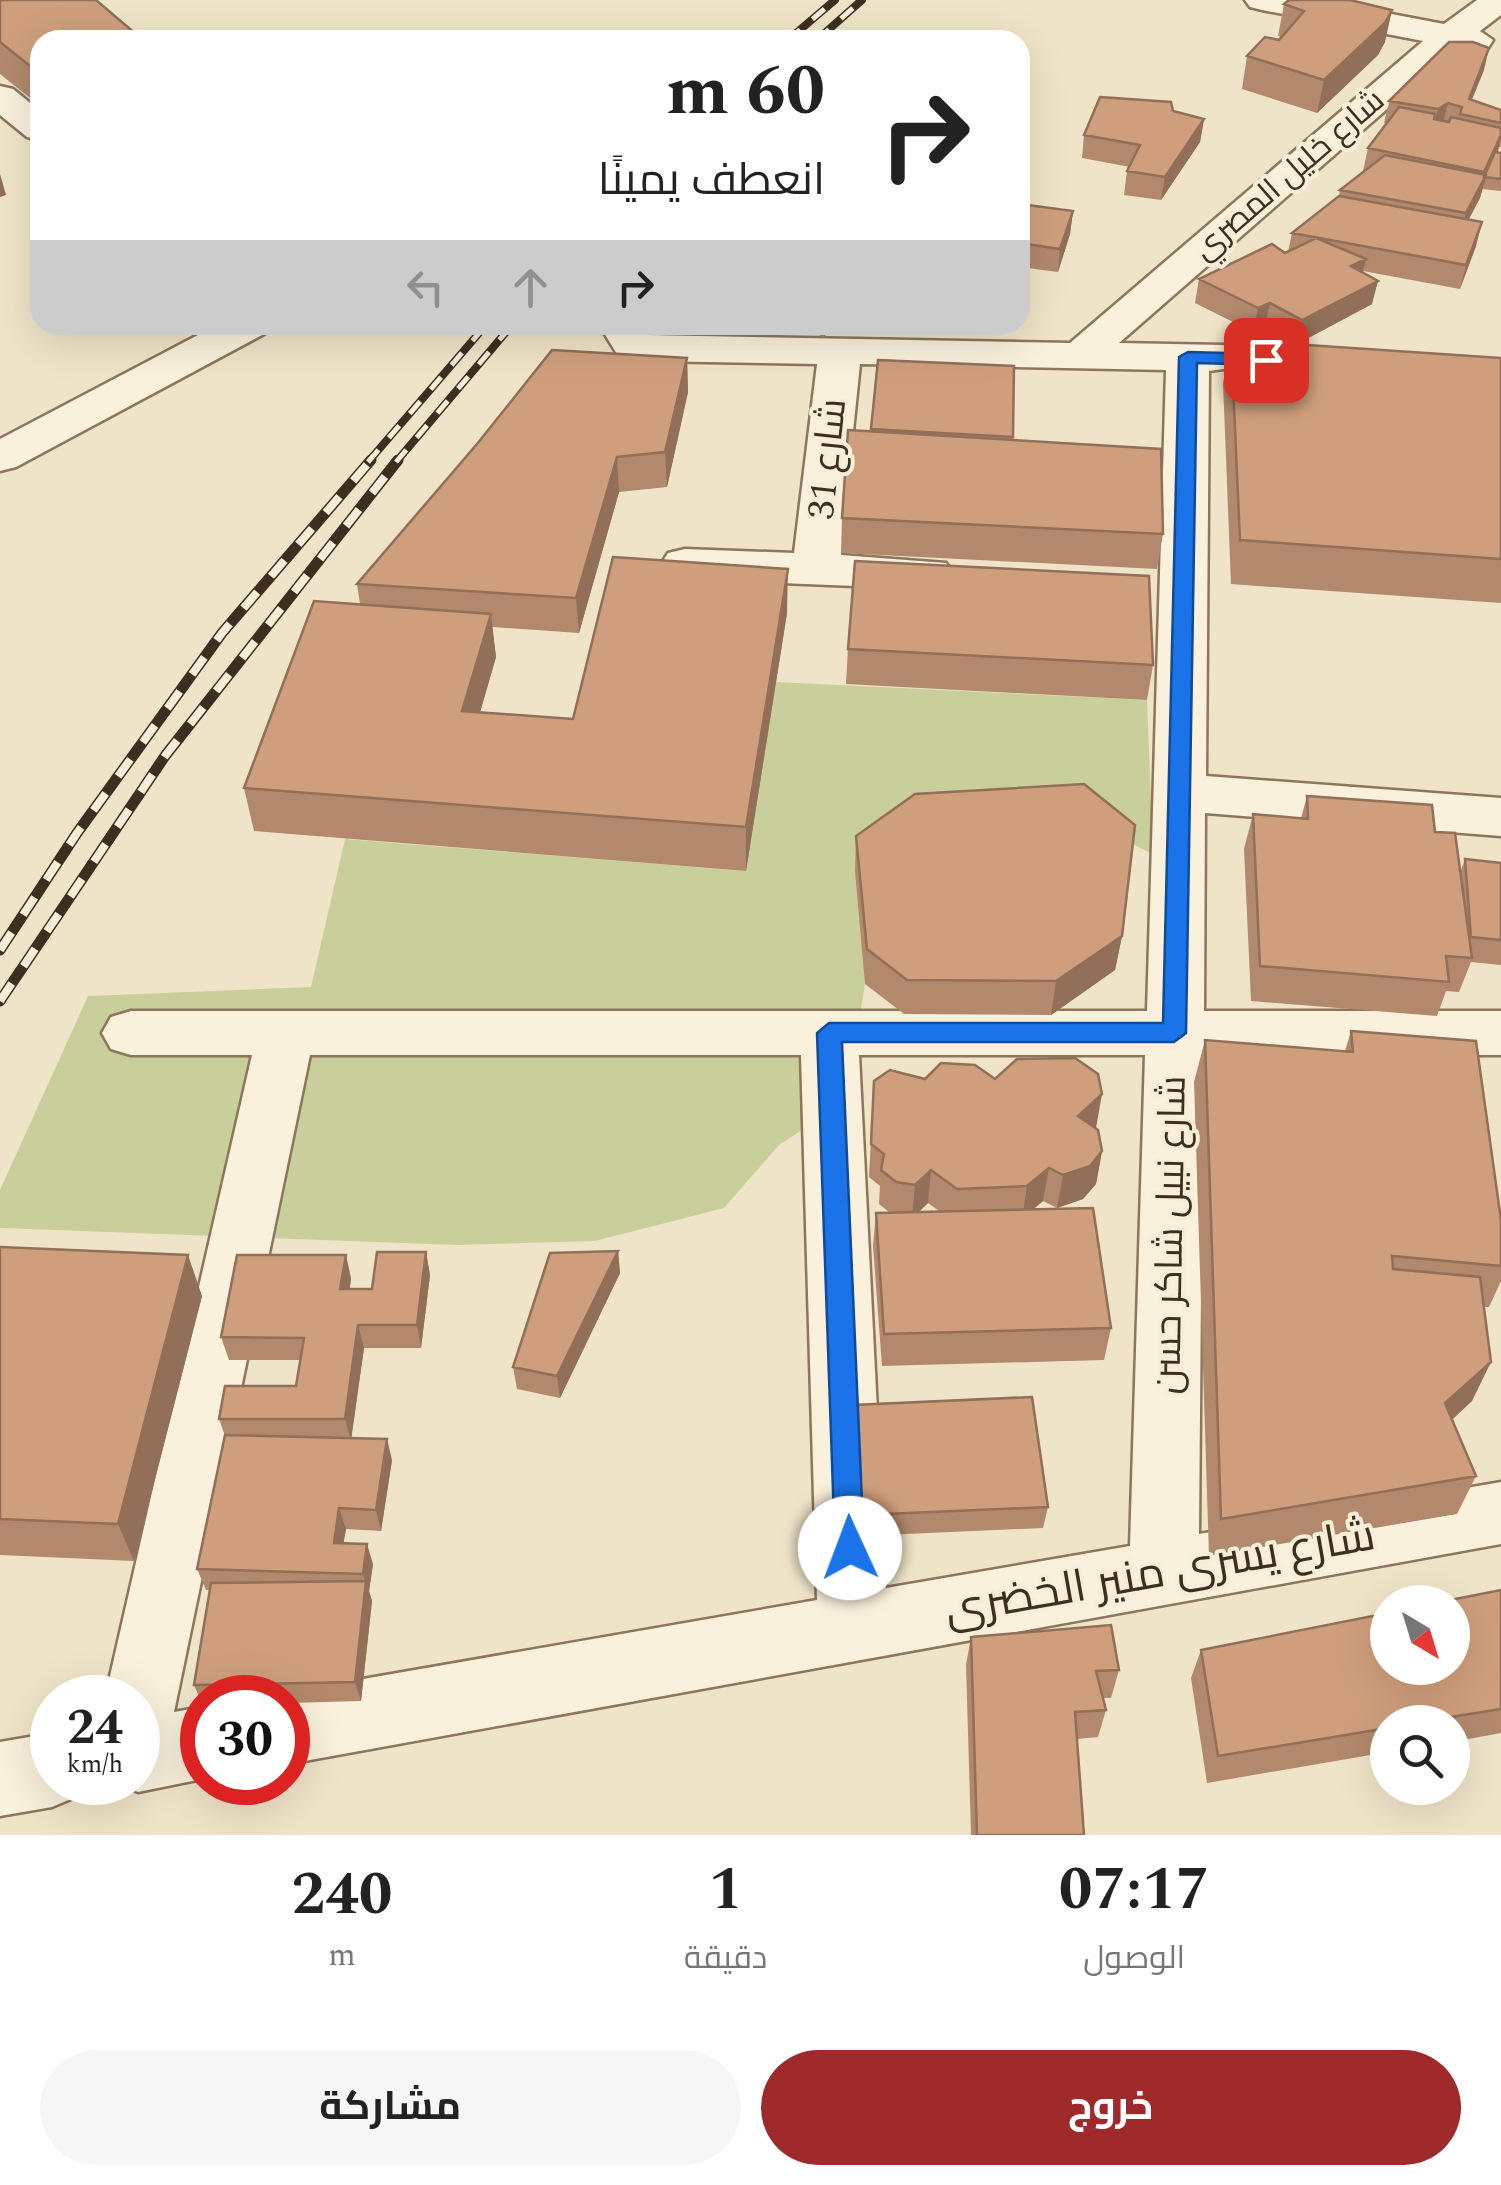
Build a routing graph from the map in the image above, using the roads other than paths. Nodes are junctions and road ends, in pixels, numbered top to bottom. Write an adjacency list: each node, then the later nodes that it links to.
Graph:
1 (1262, 0): 3 (street)
2 (1499, 0): 3 (street, شارع خليل المصري)
3 (1451, 35): 4 (street); 10 (street, شارع خليل المصري)
4 (1501, 45)
5 (0, 97): 6 (street)
6 (30, 121)
7 (230, 335): 14 (street)
8 (625, 335): 9 (street)
9 (840, 349): 10 (street); 13 (street, شارع 31)
10 (1082, 354): 11 (street)
11 (1188, 357): 12 (street); 19 (street, شارع نبيل شاكر حسن)
12 (1266, 360)
13 (828, 454): 15 (street); 17 (street, شارع 31)
14 (0, 457)
15 (967, 461)
16 (641, 562): 17 (street)
17 (816, 569): 18 (street)
18 (970, 576)
19 (1180, 792): 20 (street); 24 (street, شارع نبيل شاكر حسن)
20 (1501, 817)
21 (1501, 1032): 24 (street)
22 (286, 1033): 23 (street); 25 (street); 29 (street)
23 (829, 1033): 24 (street); 28 (street)
24 (1174, 1033): 27 (street, شارع نبيل شاكر حسن)
25 (131, 1034)
26 (1501, 1513): 27 (street, شارع يسرى منير الخضرى)
27 (1164, 1573): 28 (street, شارع يسرى منير الخضرى)
28 (852, 1628): 30 (street, شارع يسرى منير الخضرى)
29 (146, 1675)
30 (310, 1724)
31 (30, 1774): 32 (street)
32 (0, 1779)

